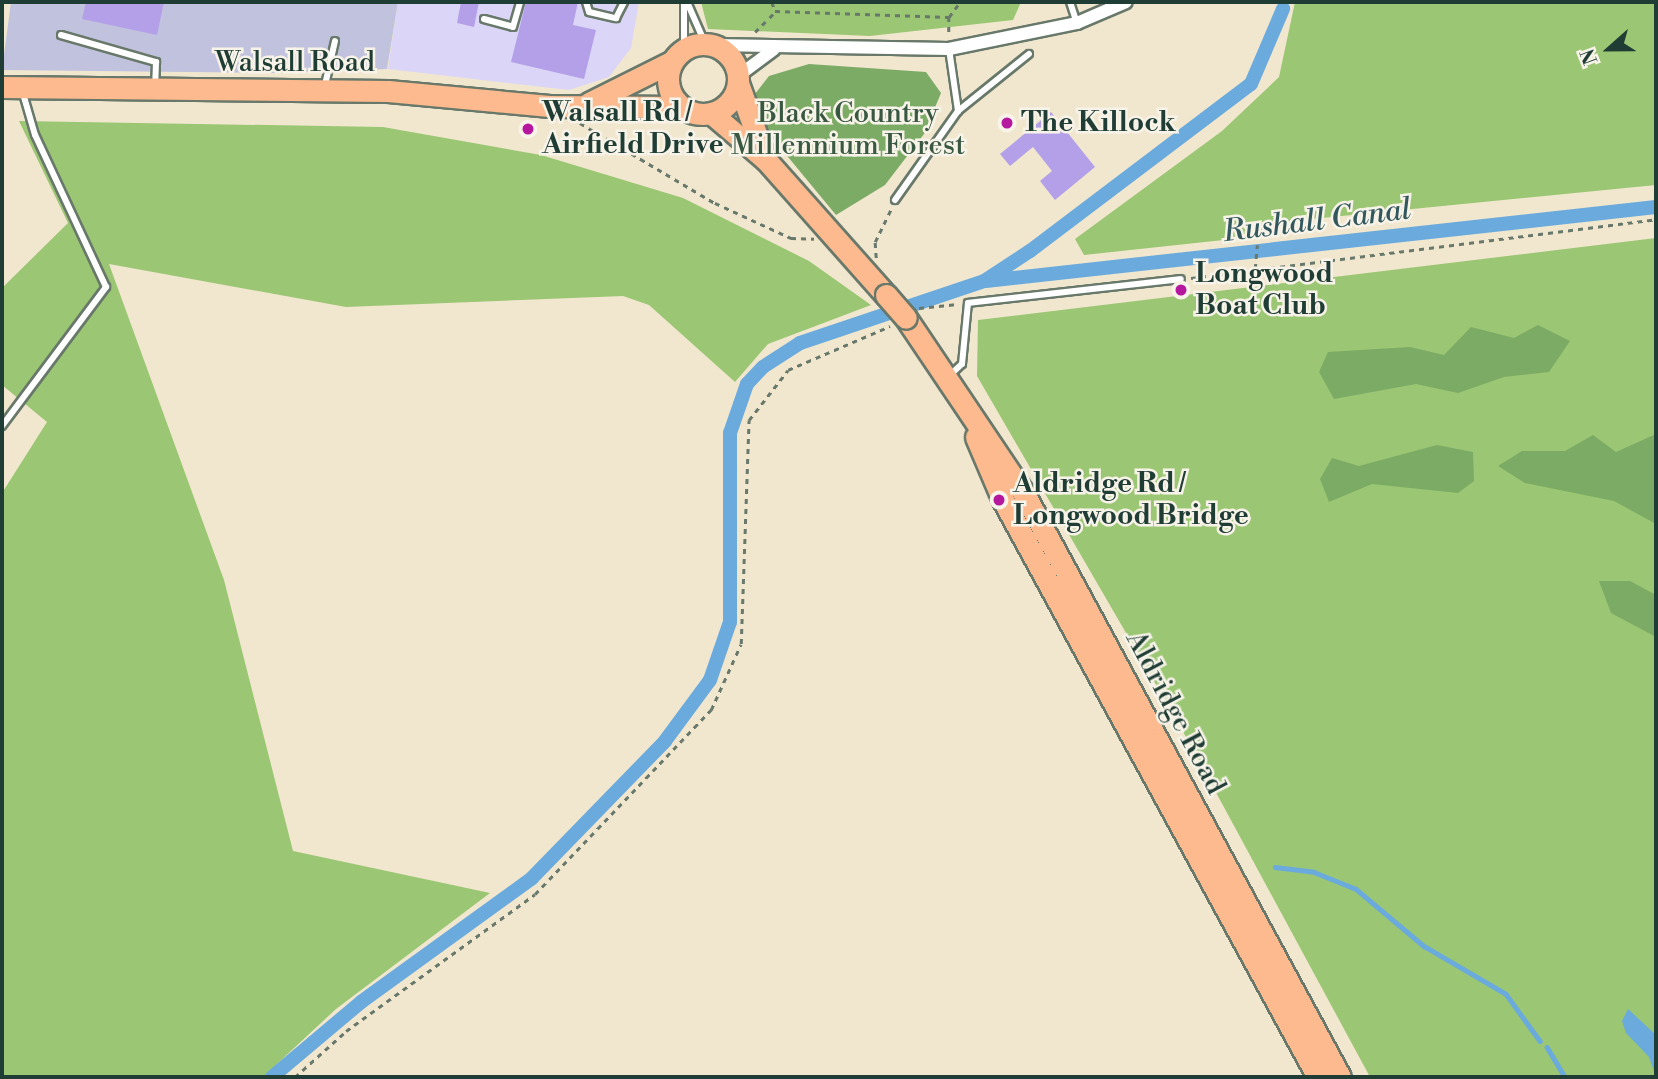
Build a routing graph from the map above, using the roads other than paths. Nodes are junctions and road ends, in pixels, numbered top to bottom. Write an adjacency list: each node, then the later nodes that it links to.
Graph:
1 (520, 2): 7 (lane)
2 (586, 2): 3 (lane)
3 (624, 2)
4 (685, 2): 11 (lane); 15 (lane)
5 (1070, 2): 8 (lane)
6 (1126, 2): 8 (street)
7 (484, 19)
8 (1077, 23): 12 (street)
9 (61, 35): 18 (lane)
10 (335, 41): 19 (lane)
11 (710, 44): 13 (street); 15 (main road); 16 (main road)
12 (949, 49): 13 (street); 21 (lane)
13 (773, 50): 16 (street)
14 (1029, 54): 21 (lane)
15 (678, 56): 20 (main road); 22 (main road, Walsall Road)
16 (738, 79): 23 (main road); 24 (main road, Aldridge Road)
17 (11, 88): 18 (main road, Walsall Road); 28 (lane)
18 (154, 91): 19 (main road, Walsall Road)
19 (324, 91): 22 (main road, Walsall Road)
20 (682, 107): 22 (main road, Walsall Road); 23 (main road)
21 (958, 110): 25 (lane)
22 (581, 112)
23 (711, 113): 24 (main road, Aldridge Road)
24 (766, 160): 27 (main road, Aldridge Road, bridge)
25 (895, 200)
26 (1181, 279): 27 (lane)
27 (950, 378): 29 (main road, Aldridge Road)
28 (2, 426)
29 (1286, 999): 30 (main road, Aldridge Road); 31 (main road, Aldridge Road)
30 (1318, 1077)
31 (1340, 1077)

